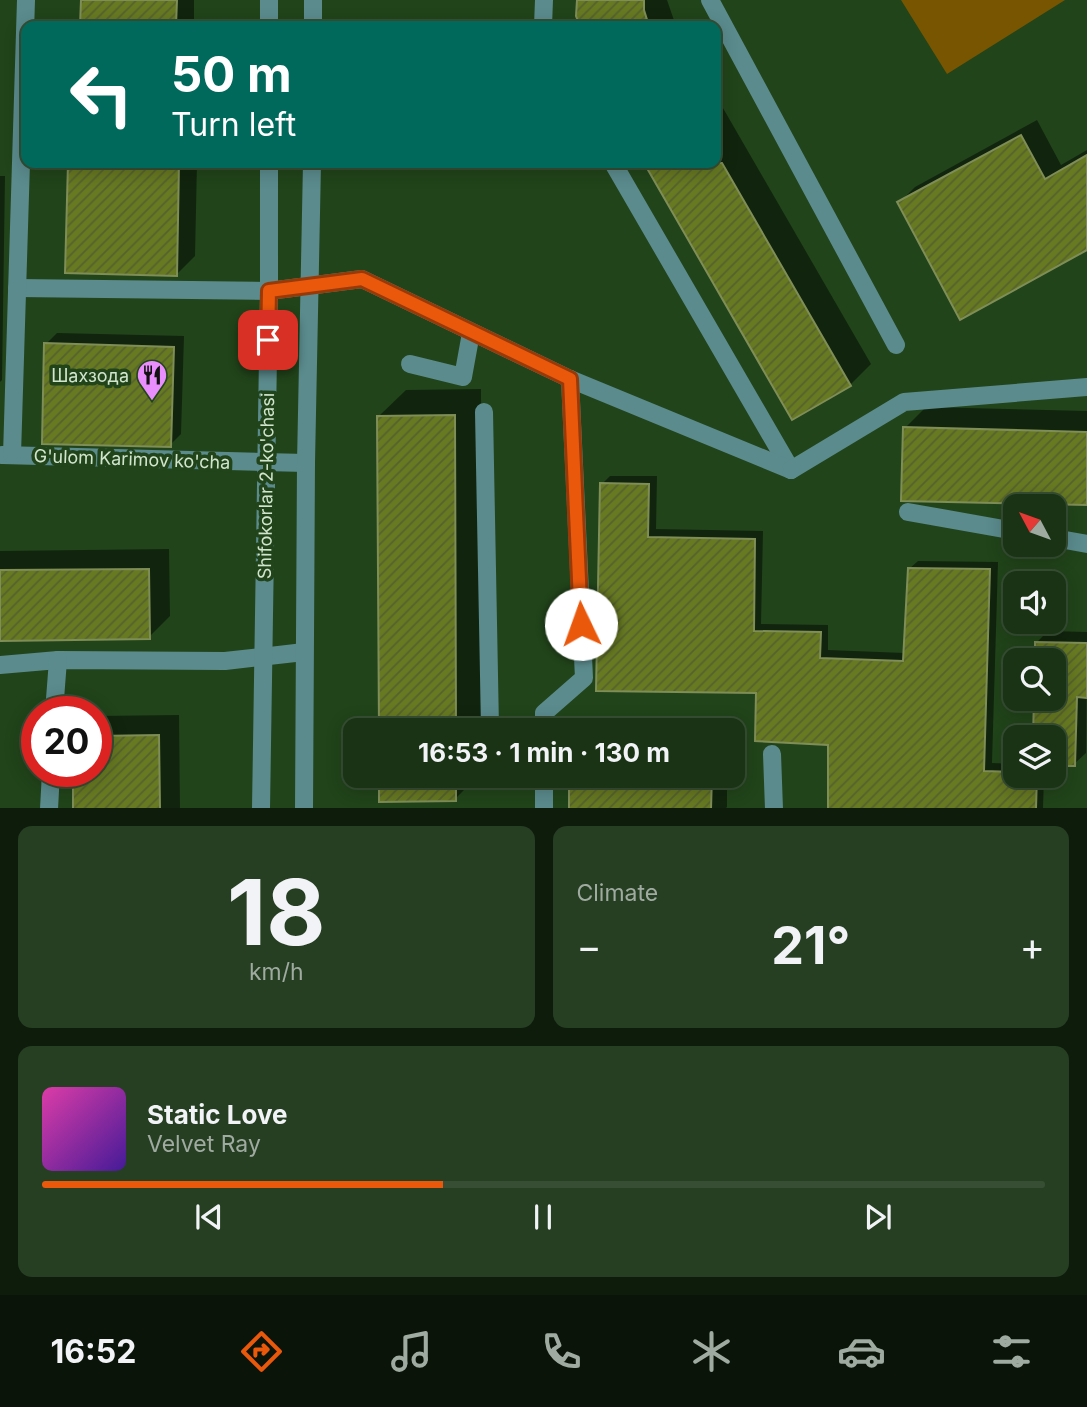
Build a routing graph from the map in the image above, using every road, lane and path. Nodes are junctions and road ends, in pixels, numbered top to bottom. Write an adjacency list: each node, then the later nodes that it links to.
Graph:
1 (26, 0): 6 (street)
2 (269, 0): 7 (street)
3 (313, 0): 8 (street)
4 (544, 0): 9 (street)
5 (710, 0): 18 (street)
6 (25, 21)
7 (269, 21)
8 (313, 21)
9 (543, 21)
10 (21, 160): 15 (street)
11 (269, 168): 16 (street, Shifokorlar 2-ko'chasi)
12 (312, 168): 14 (street)
13 (616, 168): 26 (street)
14 (309, 285): 16 (street); 17 (street); 25 (street)
15 (17, 288): 16 (street); 23 (street)
16 (269, 291): 24 (street, Shifokorlar 2-ko'chasi)
17 (471, 332): 19 (street); 20 (street)
18 (896, 345)
19 (410, 365)
20 (570, 379): 26 (street); 37 (street)
21 (1087, 387): 26 (street)
22 (484, 412): 36 (street)
23 (6, 455): 24 (street, G'ulom Karimov ko'cha)
24 (267, 463): 25 (street, G'ulom Karimov ko'cha); 32 (street, Shifokorlar 2-ko'chasi)
25 (306, 463): 31 (street)
26 (792, 470)
27 (908, 512): 28 (street)
28 (1003, 529)
29 (1066, 540): 30 (street)
30 (1087, 544)
31 (304, 652): 32 (street); 43 (street)
32 (262, 655): 33 (street); 42 (street, Shifokorlar 2-ko'chasi)
33 (58, 660): 34 (street); 35 (street)
34 (0, 665)
35 (55, 696)
36 (490, 718)
37 (547, 718)
38 (772, 754): 45 (street)
39 (50, 787): 41 (street)
40 (544, 788): 44 (street)
41 (49, 808)
42 (261, 808)
43 (304, 808)
44 (544, 808)
45 (774, 808)

